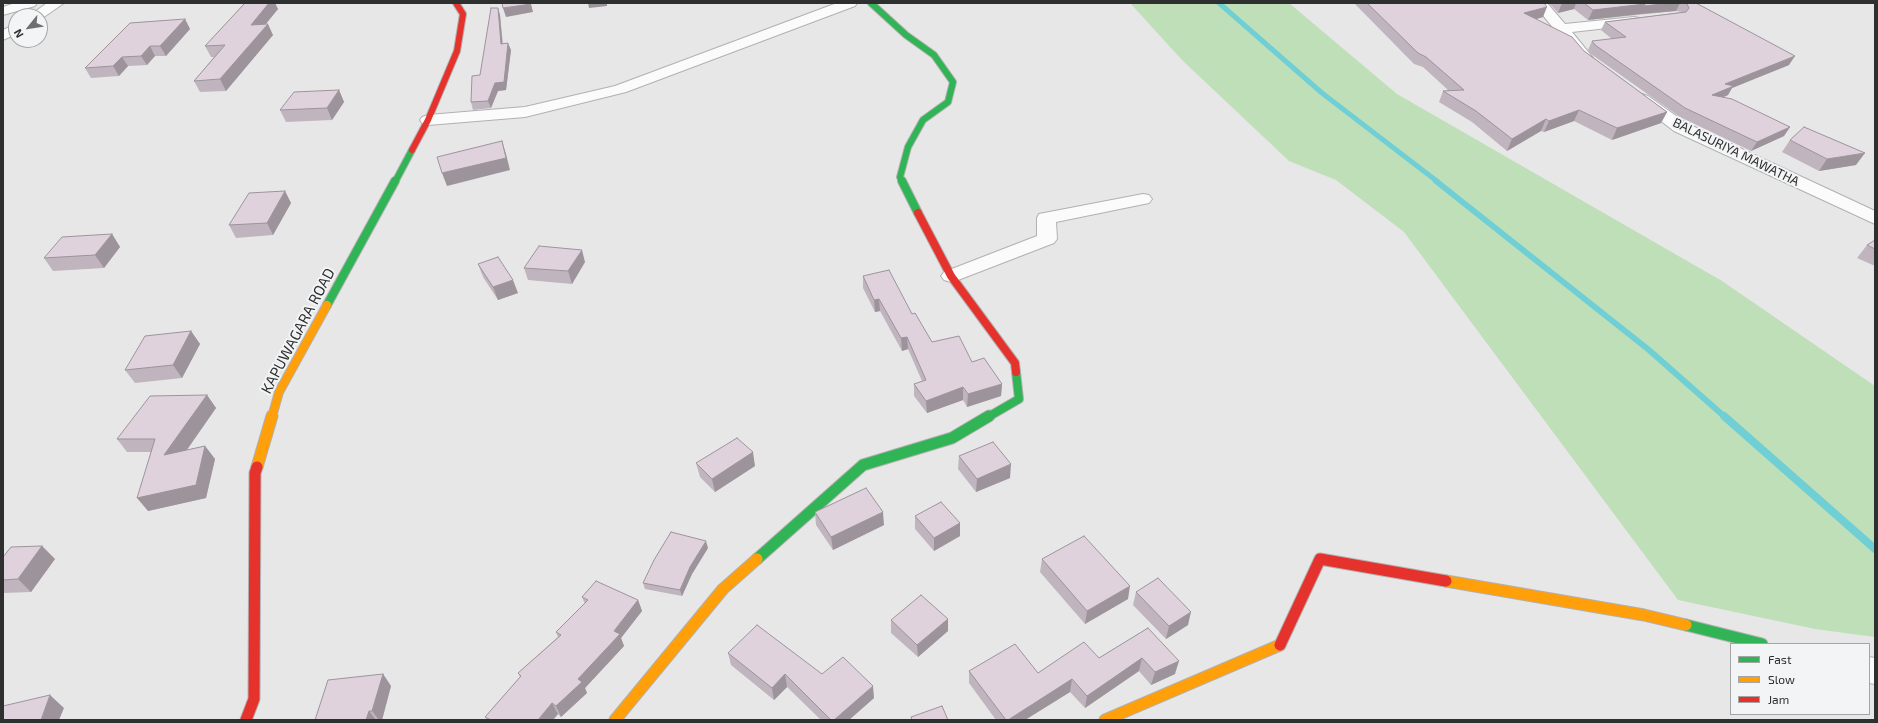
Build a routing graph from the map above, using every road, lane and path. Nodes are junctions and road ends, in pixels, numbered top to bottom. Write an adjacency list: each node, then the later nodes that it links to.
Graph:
1 (30, 3): 8 (street)
2 (57, 3): 7 (street)
3 (456, 3): 13 (street, KAPUWAGARA ROAD)
4 (850, 3): 13 (street)
5 (871, 3): 16 (street)
6 (1540, 3): 10 (street)
7 (48, 9)
8 (3, 11)
9 (1646, 19): 10 (street)
10 (1562, 29): 11 (street)
11 (1598, 67)
12 (1629, 90): 15 (street, BALASURIYA MAWATHA)
13 (428, 120): 18 (street, KAPUWAGARA ROAD)
14 (1143, 199): 16 (street)
15 (1875, 218)
16 (951, 276): 19 (street)
17 (1758, 643): 20 (street)
18 (246, 720)
19 (615, 720)
20 (1105, 720)

